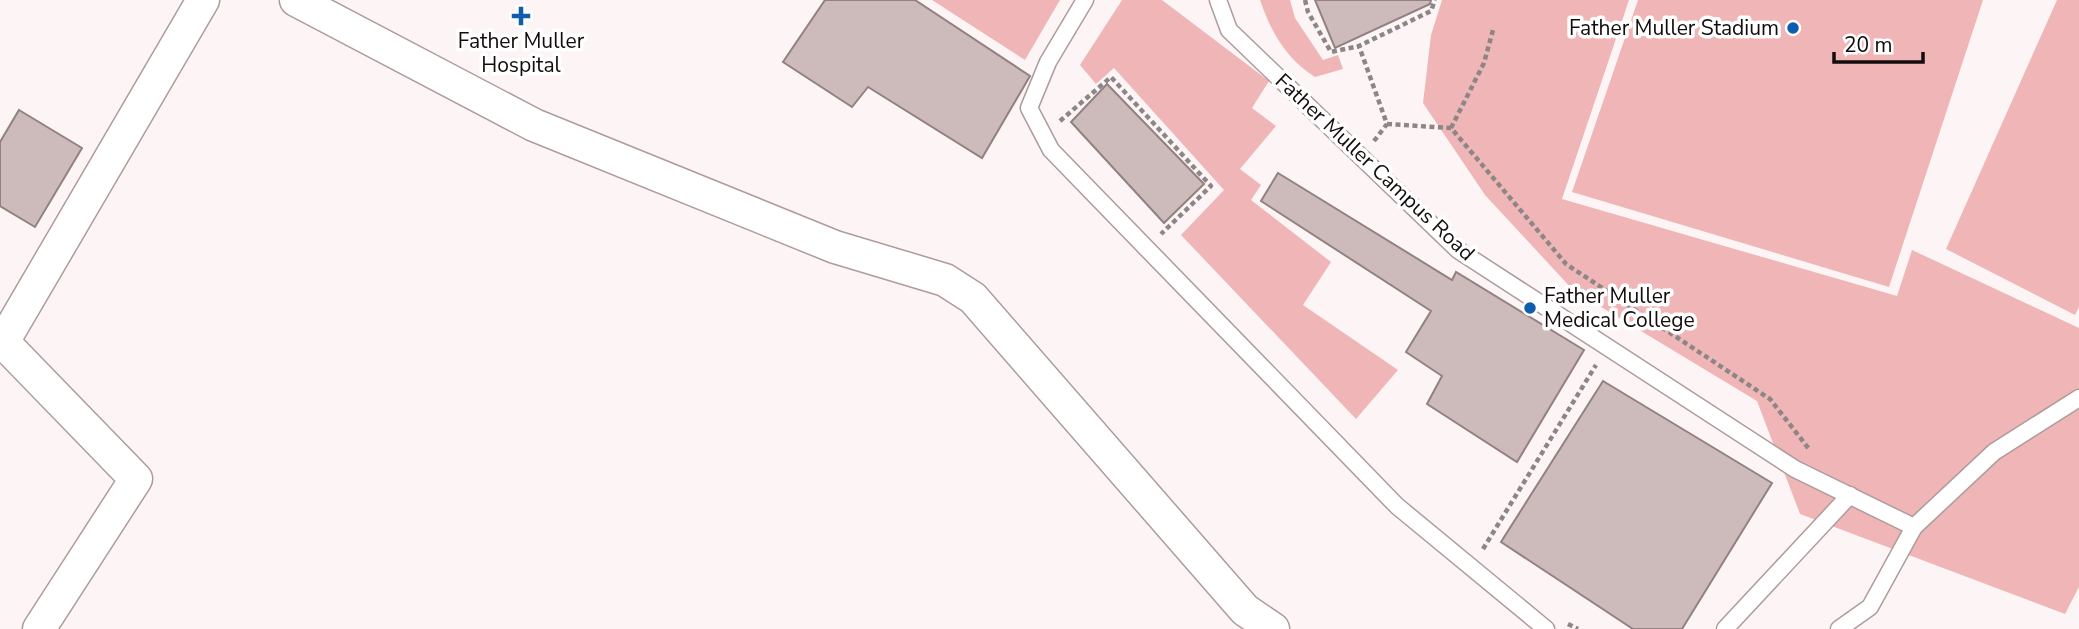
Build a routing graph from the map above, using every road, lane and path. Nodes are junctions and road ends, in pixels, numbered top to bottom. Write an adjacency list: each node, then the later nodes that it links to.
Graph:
1 (203, 0): 20 (street)
2 (296, 0): 19 (street)
3 (1085, 0): 21 (lane)
4 (1218, 0): 12 (lane, Father Muller Campus Road)
5 (1305, 0): 8 (path)
6 (1434, 0): 8 (path)
7 (1493, 30): 11 (path)
8 (1359, 47): 9 (path)
9 (1387, 124): 11 (path); 12 (path)
10 (1052, 128): 13 (path)
11 (1451, 128): 16 (path)
12 (1362, 157): 14 (lane, Father Muller Campus Road)
13 (1153, 241)
14 (1607, 347): 16 (lane, Father Muller Campus Road); 18 (path)
15 (2079, 398): 17 (lane)
16 (1845, 493): 17 (lane, Father Muller Campus Road); 22 (lane)
17 (1914, 527): 23 (lane)
18 (1478, 557)
19 (1265, 627)
20 (38, 629)
21 (1546, 629)
22 (1725, 629)
23 (1839, 629)

